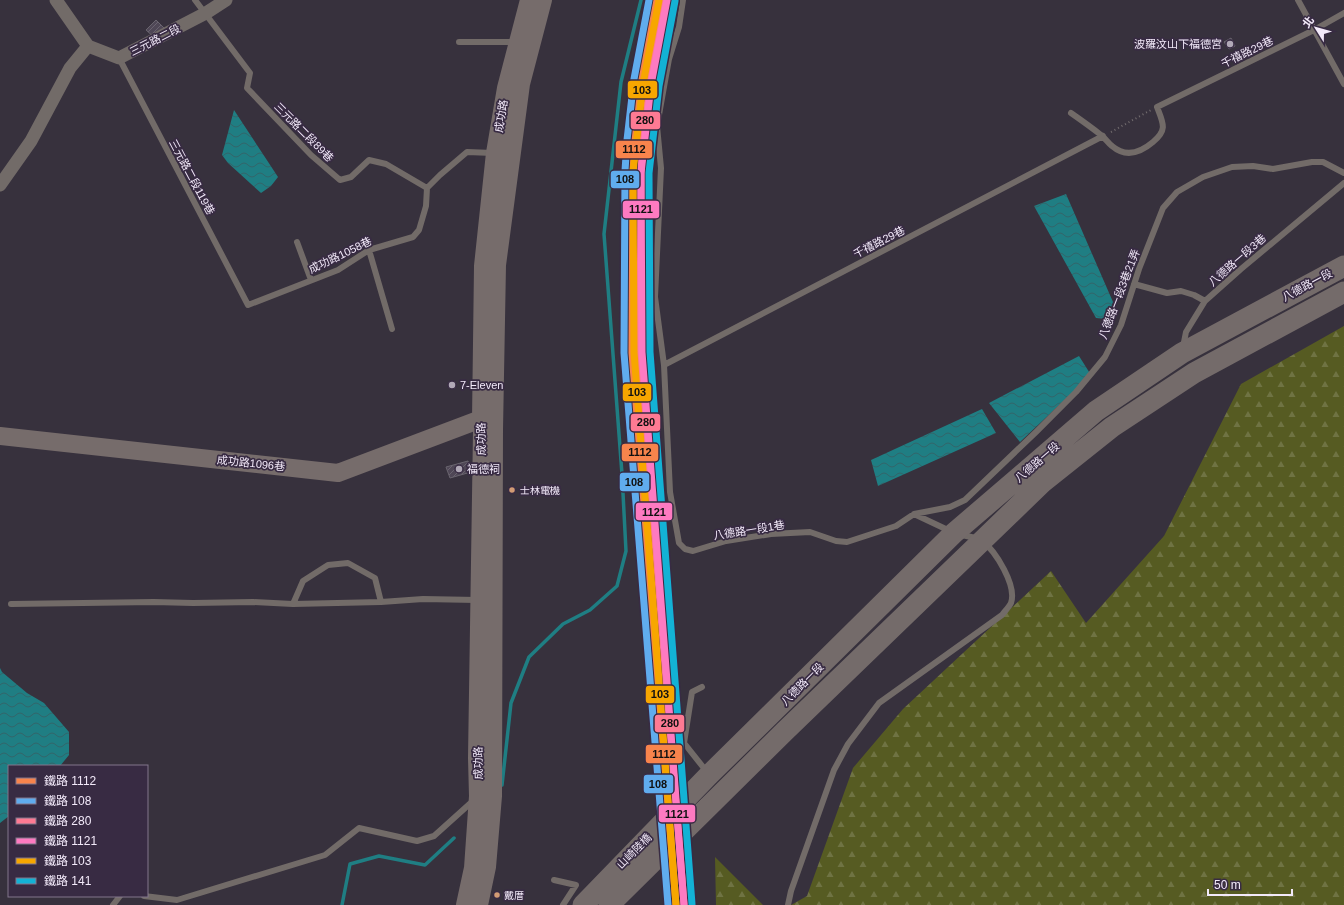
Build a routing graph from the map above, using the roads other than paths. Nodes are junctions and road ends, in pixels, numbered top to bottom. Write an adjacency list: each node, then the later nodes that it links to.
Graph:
1 (56, 0): 13 (street)
2 (195, 0): 9 (lane)
3 (226, 0): 9 (street, 三元路二段)
4 (529, 0): 12 (street, 成功路)
5 (543, 0): 18 (street, 成功路)
6 (682, 0): 33 (lane, 八德路一段1巷)
7 (1298, 0): 10 (lane)
8 (1344, 12): 10 (lane, 千禧路29巷)
9 (206, 13): 14 (street, 三元路二段); 22 (lane, 三元路二段89巷)
10 (1314, 30): 15 (lane); 17 (lane, 千禧路29巷)
11 (459, 42): 12 (lane)
12 (518, 42): 18 (street, 成功路)
13 (88, 46): 14 (street, 三元路二段); 21 (street)
14 (118, 58): 30 (lane, 三元路二段119巷)
15 (1344, 84)
16 (1071, 113): 17 (lane)
17 (1103, 136): 33 (lane, 千禧路29巷)
18 (503, 155): 22 (lane); 34 (street, 成功路)
19 (1344, 173): 27 (lane, 八德路一段3巷21弄)
20 (1344, 183): 29 (lane, 八德路一段3巷)
21 (0, 185)
22 (427, 188): 24 (lane, 成功路1058巷)
23 (297, 242): 26 (lane)
24 (369, 250): 26 (lane, 成功路1058巷); 31 (lane)
25 (1344, 266): 32 (main road, 八德路一段)
26 (311, 280): 30 (lane, 成功路1058巷)
27 (1134, 284): 29 (lane); 36 (lane, 八德路一段3巷21弄)
28 (1344, 292): 32 (main road, 八德路一段)
29 (1205, 301): 32 (lane, 八德路一段3巷)
30 (248, 305)
31 (392, 329)
32 (1188, 363): 37 (main road, 八德路一段); 38 (main road, 八德路一段)
33 (664, 365): 36 (lane, 八德路一段1巷)
34 (487, 418): 35 (street, 成功路1096巷); 39 (street, 成功路)
35 (0, 436)
36 (914, 514): 37 (lane)
37 (954, 533): 38 (lane); 44 (main road, 八德路一段)
38 (982, 540): 45 (main road, 八德路一段); 58 (lane)
39 (487, 600): 40 (lane); 47 (street, 成功路)
40 (381, 602): 42 (lane); 42 (lane)
41 (11, 604): 42 (lane)
42 (293, 604)
43 (702, 687): 46 (lane)
44 (772, 714): 46 (main road, 山崎陸橋)
45 (785, 731): 57 (main road, 山崎陸橋)
46 (709, 775): 56 (main road, 山崎陸橋)
47 (486, 796): 51 (lane); 53 (street, 成功路); 54 (street, 成功路)
48 (554, 880): 55 (lane)
49 (119, 897): 52 (lane)
50 (147, 897): 51 (lane)
51 (164, 902)
52 (112, 905)
53 (465, 905)
54 (479, 905)
55 (563, 905)
56 (583, 905)
57 (609, 905)
58 (788, 905)

